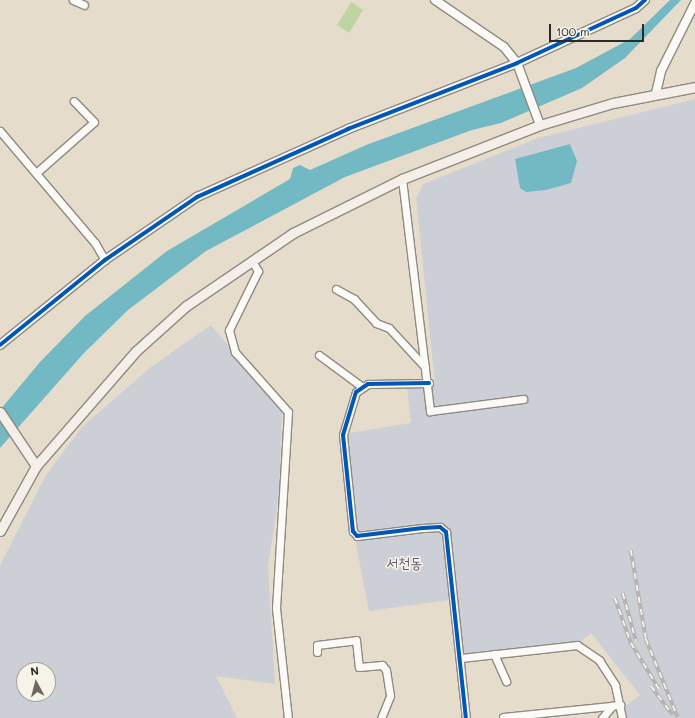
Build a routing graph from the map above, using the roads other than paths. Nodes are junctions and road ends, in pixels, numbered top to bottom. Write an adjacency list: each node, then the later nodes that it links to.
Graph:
1 (73, 0): 5 (street)
2 (435, 0): 6 (street)
3 (645, 0): 6 (street)
4 (695, 3): 8 (street)
5 (84, 5)
6 (517, 64): 10 (street); 14 (street)
7 (695, 88): 8 (main road)
8 (656, 93): 10 (main road)
9 (74, 101): 12 (street)
10 (540, 125): 13 (main road)
11 (0, 131): 12 (street)
12 (36, 173): 14 (street)
13 (402, 179): 15 (main road); 19 (street)
14 (105, 260): 17 (street)
15 (252, 261): 24 (main road); 33 (street)
16 (336, 289): 19 (street)
17 (0, 345)
18 (319, 355): 21 (street)
19 (425, 367): 20 (street)
20 (429, 383): 21 (street); 22 (street)
21 (361, 386): 28 (street)
22 (523, 399)
23 (0, 412): 24 (main road)
24 (36, 466): 25 (main road)
25 (0, 531)
26 (317, 652): 34 (street)
27 (494, 654): 28 (street); 29 (street); 30 (street)
28 (461, 658): 35 (street)
29 (506, 681)
30 (616, 705): 31 (street); 36 (street); 37 (street)
31 (574, 715): 32 (street)
32 (504, 717)
33 (288, 718)
34 (381, 718)
35 (466, 718)
36 (602, 718)
37 (622, 718)

